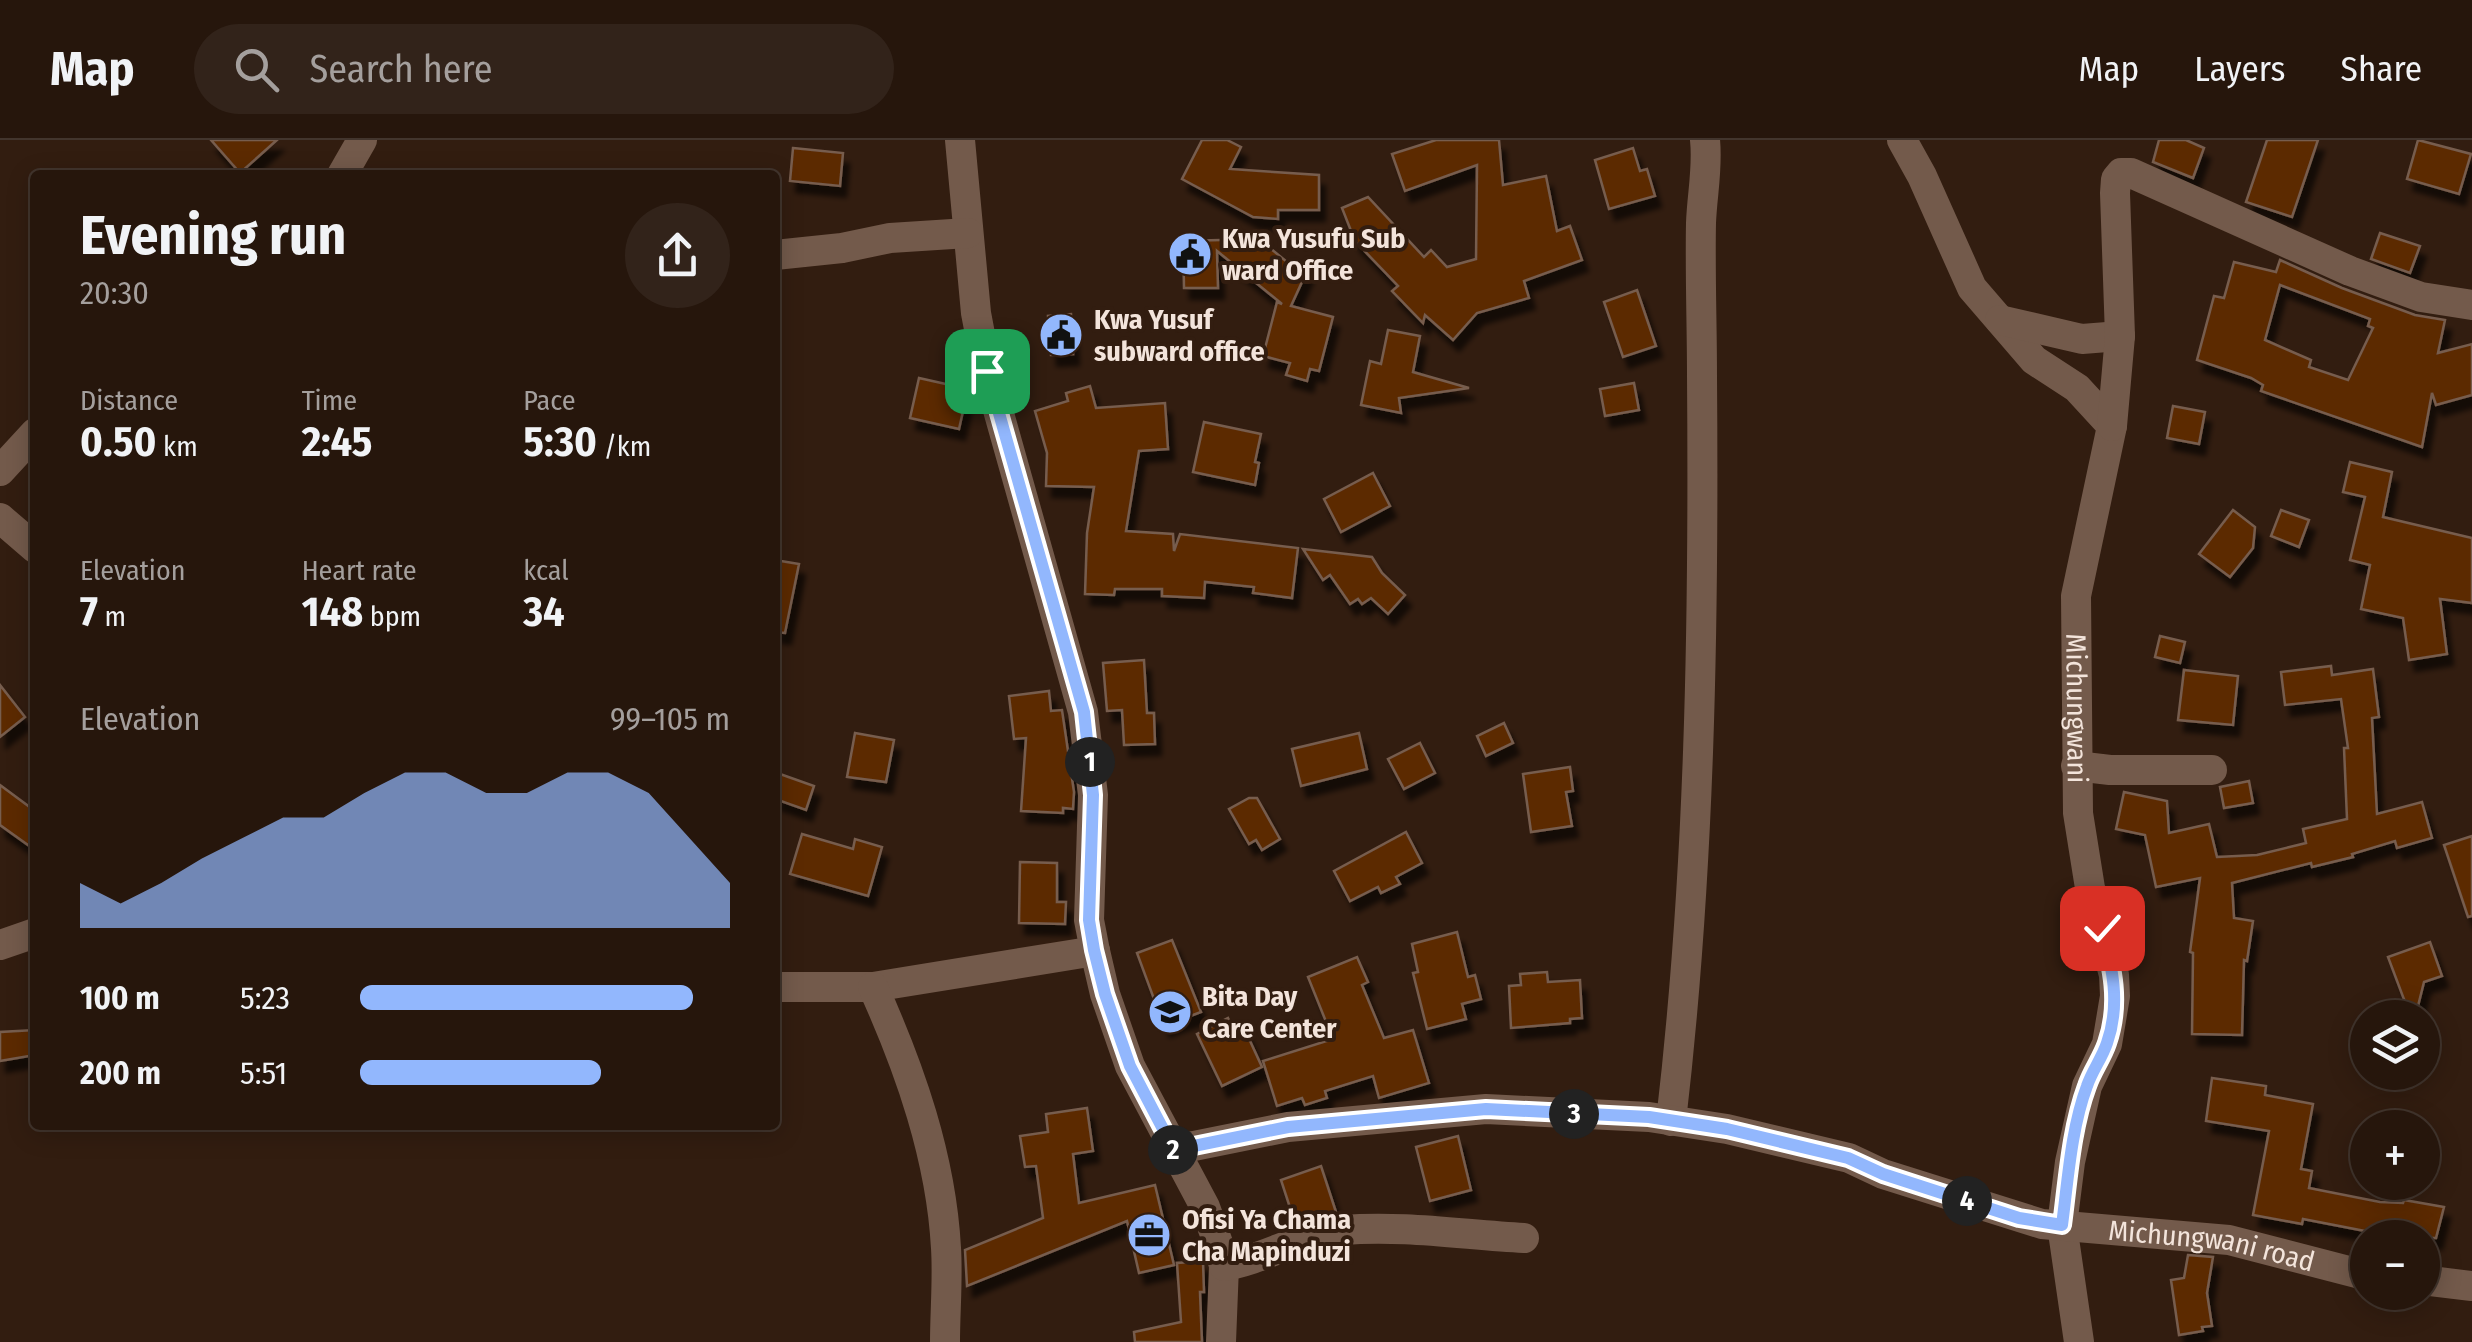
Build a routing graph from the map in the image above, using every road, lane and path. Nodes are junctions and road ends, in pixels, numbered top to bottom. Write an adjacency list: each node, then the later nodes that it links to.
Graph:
1 (362, 140): 5 (street)
2 (960, 140): 6 (street)
3 (1705, 140): 23 (street)
4 (1902, 140): 9 (street)
5 (345, 170)
6 (968, 233): 7 (street); 20 (street)
7 (780, 254)
8 (2472, 305): 10 (street, Michungwani)
9 (2000, 320): 10 (street); 11 (street)
10 (2120, 336): 11 (street, Michungwani)
11 (2112, 426): 16 (street, Michungwani)
12 (30, 438): 13 (street)
13 (0, 471)
14 (0, 518): 15 (street)
15 (30, 544)
16 (2076, 766): 17 (street); 25 (street, Michungwani)
17 (2212, 770)
18 (30, 935): 19 (street)
19 (0, 945)
20 (1094, 950): 22 (street); 24 (street)
21 (780, 987): 22 (street)
22 (873, 987): 31 (street)
23 (1671, 1121): 24 (street, Michungwani road); 25 (street, Michungwani road)
24 (1174, 1150): 27 (street)
25 (2062, 1225): 28 (street, Michungwani road); 33 (street, Michungwani)
26 (1524, 1238): 27 (street)
27 (1224, 1266): 32 (street)
28 (2350, 1271)
29 (2440, 1282): 30 (street)
30 (2472, 1286)
31 (945, 1342)
32 (1221, 1342)
33 (2078, 1342)

